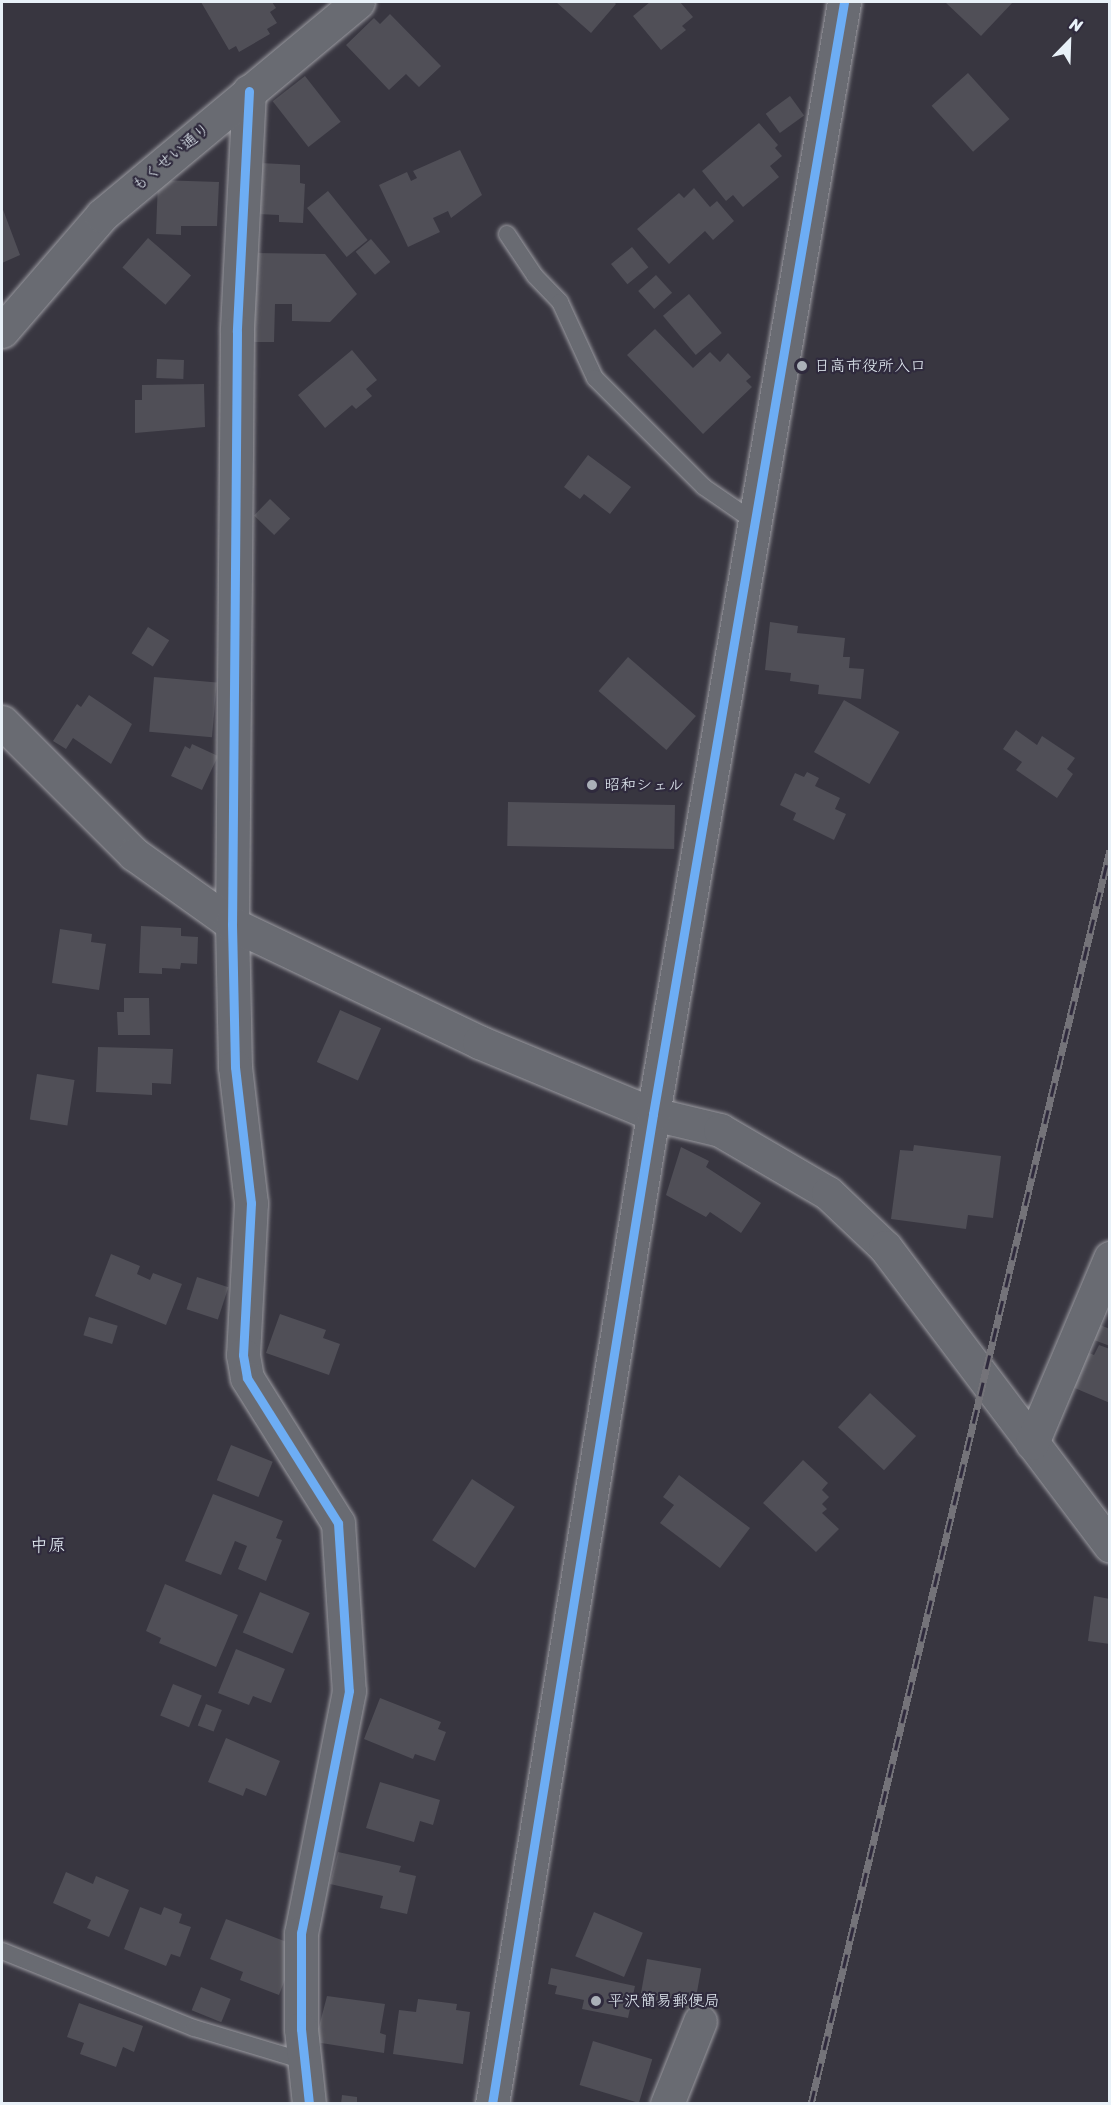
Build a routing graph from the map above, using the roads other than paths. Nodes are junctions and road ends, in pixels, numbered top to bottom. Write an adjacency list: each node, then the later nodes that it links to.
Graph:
1 (358, 2): 3 (street, もくせい通り)
2 (844, 2): 6 (street)
3 (249, 91): 5 (street, もくせい通り); 8 (street)
4 (507, 234): 6 (lane)
5 (2, 331)
6 (754, 522): 9 (street)
7 (2, 722): 8 (street)
8 (232, 924): 9 (street); 15 (street)
9 (653, 1114): 11 (street); 17 (street)
10 (1110, 1258): 11 (street)
11 (1032, 1443): 12 (street)
12 (1110, 1546)
13 (2, 1951): 15 (lane)
14 (700, 2021): 18 (street)
15 (304, 2061): 16 (street)
16 (309, 2103)
17 (492, 2103)
18 (667, 2103)

